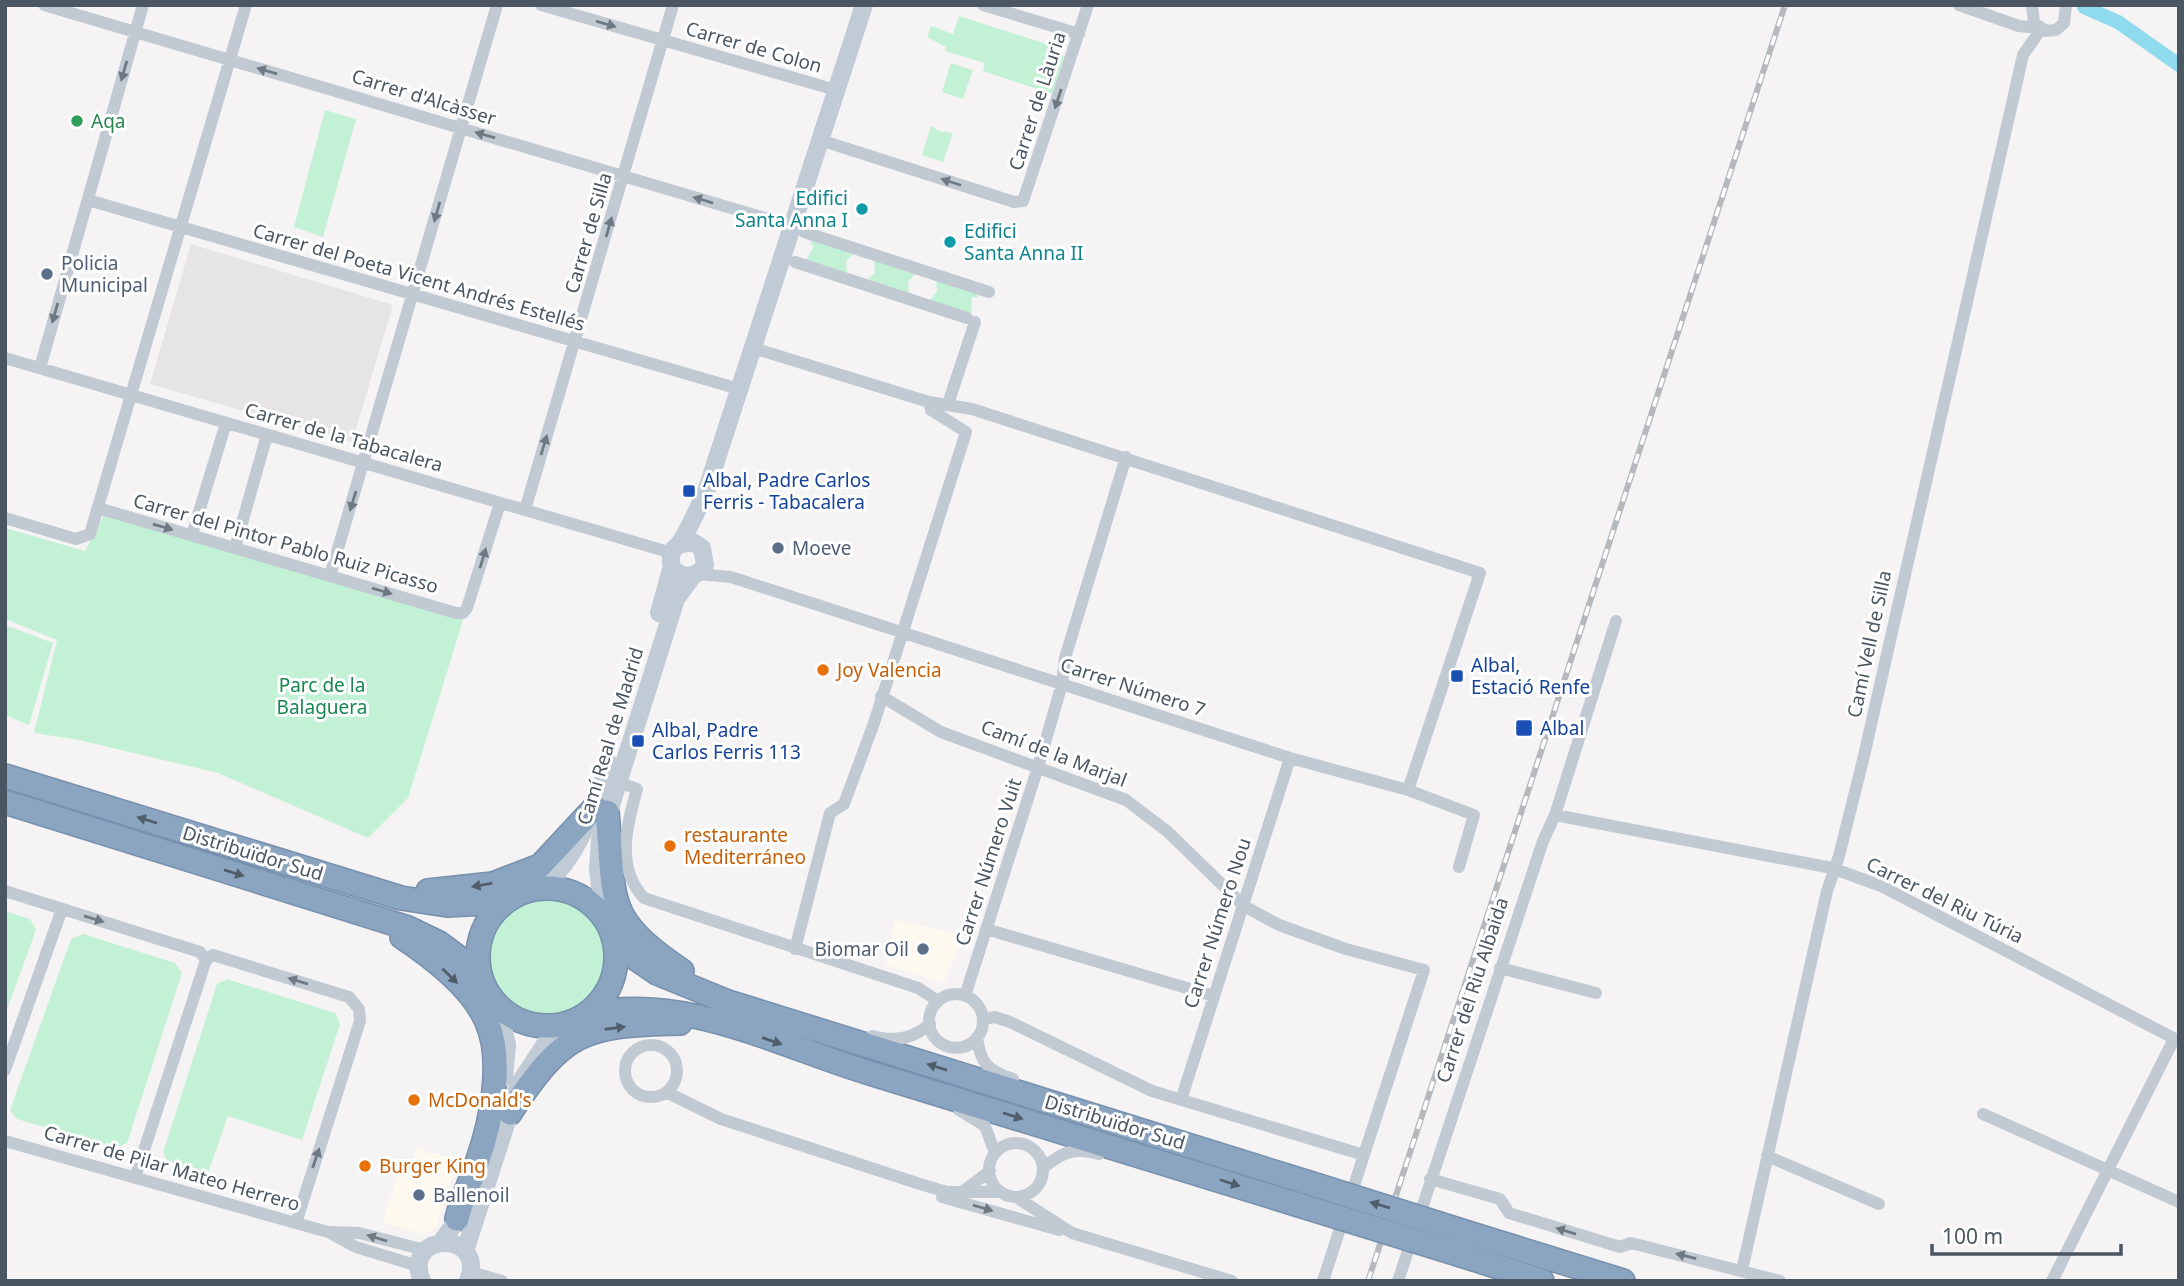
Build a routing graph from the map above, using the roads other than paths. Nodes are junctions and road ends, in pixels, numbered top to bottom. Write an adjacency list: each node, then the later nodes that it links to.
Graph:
1 (44, 5): 15 (street, Carrer d'Alcàsser)
2 (143, 5): 15 (street)
3 (246, 5): 18 (street)
4 (497, 5): 20 (street)
5 (541, 5): 17 (street, Carrer de Colon, one-way to 17)
6 (673, 5): 17 (street, Carrer de Silla)
7 (864, 5): 19 (street)
8 (983, 5): 16 (street)
9 (1088, 5): 16 (street, Carrer de Làuria)
10 (1959, 5): 13 (street)
11 (2032, 5): 13 (street); 14 (street)
12 (2066, 5): 14 (street)
13 (1998, 19): 14 (street)
14 (2039, 28): 64 (street, Camí Vell de Silla)
15 (135, 32): 18 (street, Carrer d'Alcàsser); 23 (street, one-way to 23)
16 (1079, 34): 21 (street, Carrer de Làuria, one-way to 21)
17 (663, 40): 19 (street, Carrer de Colon); 22 (street, Carrer de Silla)
18 (231, 60): 20 (street, Carrer d'Alcàsser, one-way to 18); 24 (street)
19 (836, 90): 21 (street)
20 (461, 129): 22 (street, Carrer d'Alcàsser, one-way to 20); 28 (street, one-way to 28)
21 (820, 140): 25 (street)
22 (624, 176): 25 (street, Carrer d'Alcàsser, one-way to 22); 29 (street, Carrer de Silla, one-way to 22)
23 (88, 200): 24 (street, Carrer del Poeta Vicent Andrés Estellés); 32 (street, one-way to 32)
24 (180, 227): 28 (street, Carrer del Poeta Vicent Andrés Estellés); 34 (street)
25 (798, 229): 27 (street, Carrer d'Alcàsser); 30 (street)
26 (794, 262): 36 (street)
27 (989, 292)
28 (414, 295): 29 (street, Carrer del Poeta Vicent Andrés Estellés); 40 (street)
29 (576, 342): 33 (street, Carrer del Poeta Vicent Andrés Estellés); 44 (street, Carrer de Silla, one-way to 29)
30 (753, 348): 33 (street); 35 (street)
31 (5, 358): 32 (street, Carrer de la Tabacalera)
32 (40, 368): 34 (street, Carrer de la Tabacalera)
33 (739, 389): 41 (street)
34 (130, 395): 37 (street, Carrer de la Tabacalera); 43 (street)
35 (929, 402): 36 (street); 52 (street)
36 (948, 404): 39 (street)
37 (226, 423): 38 (street, Carrer de la Tabacalera); 46 (street)
38 (267, 435): 40 (street, Carrer de la Tabacalera); 47 (street)
39 (1126, 457): 53 (street, Carrer Número Vuit); 59 (street)
40 (364, 463): 42 (street, Carrer de la Tabacalera); 50 (street, one-way to 50)
41 (705, 495): 48 (street, Camí Real de Madrid); 49 (street)
42 (500, 503): 44 (street, Carrer de la Tabacalera); 50 (street, Carrer del Pintor Pablo Ruiz Picasso, one-way to 42)
43 (98, 508): 45 (street); 46 (street, Carrer del Pintor Pablo Ruiz Picasso, one-way to 46)
44 (525, 510): 48 (street, Carrer de la Tabacalera)
45 (5, 518)
46 (192, 535): 47 (street, Carrer del Pintor Pablo Ruiz Picasso)
47 (235, 548): 50 (street, Carrer del Pintor Pablo Ruiz Picasso)
48 (674, 555): 49 (street); 49 (street); 61 (street, Camí Real de Madrid)
49 (700, 564): 52 (street, Carrer Número 7); 58 (street, Camí Real de Madrid)
50 (330, 576)
51 (1616, 621): 62 (street, Carrer del Riu Albaida)
52 (902, 633): 53 (street, Carrer Número 7); 54 (street)
53 (1062, 684): 55 (street, Carrer Número 7); 56 (street, Carrer Número Vuit)
54 (881, 696): 56 (street, Camí de la Marjal); 75 (street)
55 (1290, 758): 59 (street, Carrer Número 7); 69 (street, Carrer Número Nou)
56 (1038, 767): 69 (street, Camí de la Marjal); 73 (street, Carrer Número Vuit)
57 (5, 776): 67 (highway, Distribuïdor Sud, one-way to 57)
58 (616, 781): 61 (street, Camí Real de Madrid); 75 (street)
59 (1408, 790): 63 (street, Carrer Número 7)
60 (5, 802): 72 (highway, Distribuïdor Sud, one-way to 72)
61 (601, 810): 65 (street, Camí Real de Madrid); 67 (highway, one-way to 67); 71 (street, Camí Real de Madrid); 84 (highway)
62 (1555, 815): 64 (street, Carrer del Riu Túria); 77 (street, Carrer del Riu Albaida)
63 (1459, 867)
64 (1832, 868): 91 (street, Carrer del Riu Túria); 102 (street, Camí Vell de Silla)
65 (542, 888): 68 (highway); 71 (highway)
66 (5, 891): 70 (street)
67 (376, 892): 68 (highway, Distribuïdor Sud)
68 (505, 902): 78 (highway)
69 (1244, 906): 81 (street, Carrer Número Nou); 101 (street, Camí de la Marjal)
70 (62, 909): 76 (street, one-way to 76); 93 (street)
71 (604, 916): 74 (highway)
72 (377, 918): 78 (highway, Distribuïdor Sud); 117 (highway, one-way to 117)
73 (986, 929): 80 (street, Carrer Número Vuit); 81 (street)
74 (616, 945): 84 (highway, Distribuïdor Sud); 85 (highway)
75 (794, 949): 82 (street)
76 (206, 960): 107 (street); 118 (street, one-way to 76)
77 (1500, 968): 79 (street); 108 (street, Carrer del Riu Albaida)
78 (478, 972): 83 (highway)
79 (1596, 993)
80 (965, 996): 82 (street); 86 (street)
81 (1214, 996): 95 (street, Carrer Número Nou)
82 (938, 1001): 87 (street)
83 (499, 1009): 88 (highway); 117 (street)
84 (726, 1013): 85 (highway, Distribuïdor Sud); 89 (highway, Distribuïdor Sud); 92 (highway, Distribuïdor Sud, one-way to 92); 96 (highway, one-way to 84)
85 (587, 1015): 88 (highway)
86 (983, 1019): 90 (street); 95 (street)
87 (930, 1024): 89 (street); 90 (street)
88 (557, 1026): 96 (street)
89 (815, 1029): 98 (highway, Distribuïdor Sud, one-way to 89)
90 (977, 1037): 98 (street)
91 (2176, 1040): 105 (street)
92 (825, 1060): 100 (street); 104 (highway, Distribuïdor Sud, one-way to 104)
93 (5, 1070)
94 (666, 1091): 94 (street); 109 (street)
95 (1181, 1100): 101 (street)
96 (510, 1113): 120 (street)
97 (1983, 1114): 105 (street)
98 (1172, 1140): 129 (highway, Distribuïdor Sud, one-way to 98, bridge)
99 (5, 1141): 107 (street, Carrer de Pilar Mateo Herrero)
100 (995, 1153): 103 (street); 106 (street)
101 (1364, 1155): 126 (street)
102 (1767, 1156): 115 (street); 122 (street, Camí Vell de Silla)
103 (1043, 1168): 104 (street); 110 (street)
104 (1185, 1169): 128 (highway, Distribuïdor Sud, one-way to 128, bridge)
105 (2108, 1170): 114 (street); 131 (street)
106 (990, 1171): 111 (street); 112 (street)
107 (135, 1178): 118 (street, Carrer de Pilar Mateo Herrero)
108 (1430, 1179): 122 (street, one-way to 108); 127 (street, Carrer del Riu Albaida)
109 (920, 1184): 111 (street); 119 (street, one-way to 119)
110 (1037, 1188): 113 (street); 116 (street)
111 (962, 1192): 112 (street)
112 (1001, 1192): 113 (street)
113 (1016, 1197): 116 (street)
114 (2179, 1202)
115 (1879, 1204)
116 (1048, 1216): 119 (street)
117 (457, 1219): 121 (street)
118 (296, 1223): 121 (street, Carrer de Pilar Mateo Herrero)
119 (1072, 1233): 125 (street)
120 (465, 1251): 121 (street); 123 (street)
121 (426, 1260)
122 (1742, 1270): 130 (street)
123 (469, 1277): 124 (street)
124 (502, 1281)
125 (1232, 1281)
126 (1323, 1281)
127 (1398, 1281)
128 (1542, 1281)
129 (1623, 1281)
130 (1780, 1281)
131 (2052, 1281)

